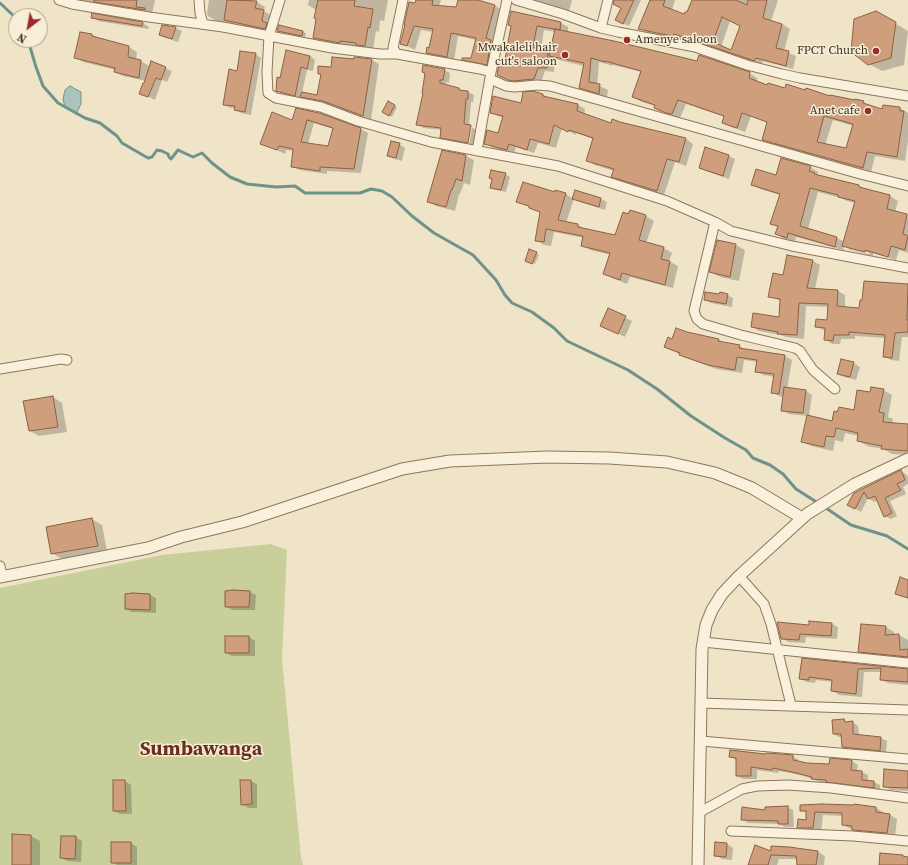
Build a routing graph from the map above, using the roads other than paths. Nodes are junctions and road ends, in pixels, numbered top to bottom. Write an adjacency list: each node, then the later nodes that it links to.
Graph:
1 (59, 0): 8 (street)
2 (198, 0): 9 (street)
3 (280, 0): 11 (street)
4 (403, 0): 12 (street)
5 (507, 0): 13 (street)
6 (516, 0): 10 (street)
7 (608, 0): 10 (street)
8 (72, 2): 9 (street)
9 (203, 24): 11 (street)
10 (601, 28): 14 (street)
11 (269, 36): 12 (street); 15 (street)
12 (397, 54): 13 (street)
13 (490, 76): 15 (street); 16 (street)
14 (908, 96)
15 (477, 151): 17 (street)
16 (908, 186)
17 (715, 222): 18 (street); 21 (street)
18 (908, 268)
19 (67, 360): 20 (street)
20 (0, 369)
21 (835, 389)
22 (908, 459): 23 (street)
23 (802, 518): 24 (street); 25 (street)
24 (1, 573)
25 (740, 576): 26 (street); 27 (street)
26 (703, 642): 27 (street); 29 (street)
27 (777, 649): 28 (street); 30 (street)
28 (908, 663)
29 (701, 703): 30 (street); 32 (street)
30 (791, 705): 31 (street)
31 (908, 710)
32 (701, 741): 33 (street); 35 (street)
33 (908, 759)
34 (908, 798): 35 (street)
35 (700, 812): 38 (street)
36 (731, 831): 37 (street)
37 (908, 841)
38 (698, 865)

